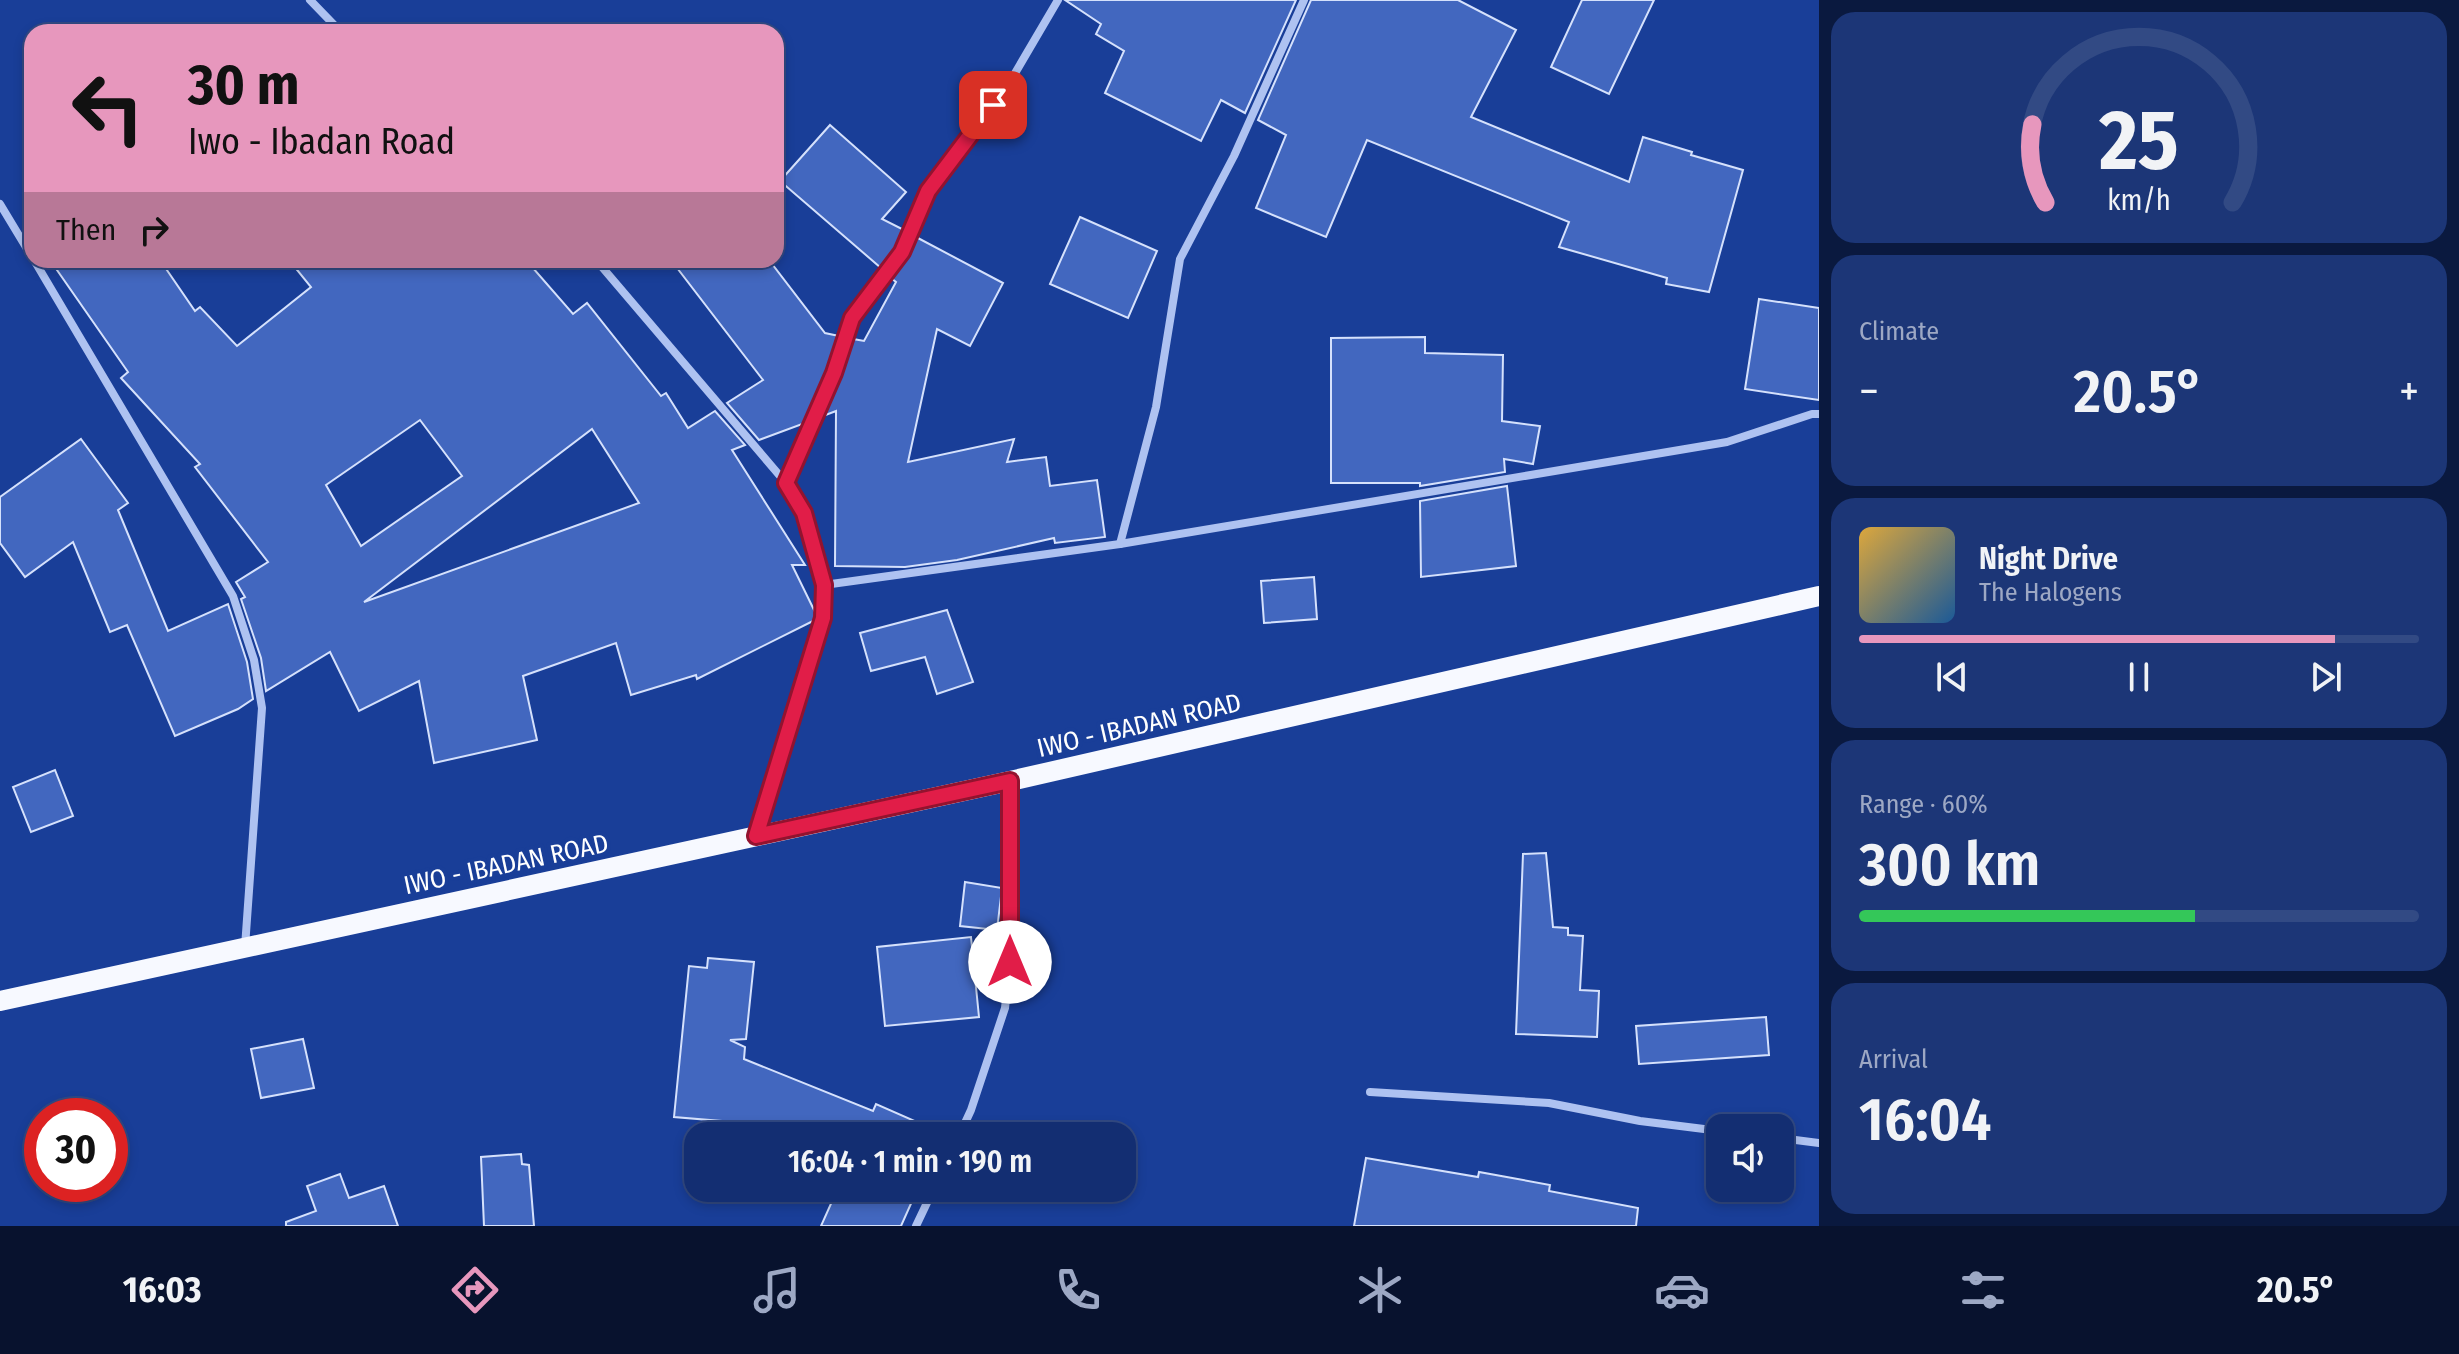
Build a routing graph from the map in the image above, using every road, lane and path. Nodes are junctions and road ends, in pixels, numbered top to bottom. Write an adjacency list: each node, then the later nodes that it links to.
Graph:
1 (310, 0): 5 (street)
2 (326, 0): 5 (street)
3 (1058, 0): 12 (street)
4 (1304, 0): 13 (street)
5 (319, 9): 6 (street)
6 (333, 24)
7 (0, 204): 8 (street)
8 (24, 243)
9 (39, 268): 18 (street)
10 (603, 268): 12 (street)
11 (1819, 414): 13 (street)
12 (786, 483): 14 (street)
13 (1120, 544): 14 (street)
14 (824, 585): 17 (street)
15 (1819, 596): 16 (main road, IWO - IBADAN ROAD)
16 (1010, 781): 17 (main road, IWO - IBADAN ROAD); 21 (street)
17 (756, 836): 18 (main road, IWO - IBADAN ROAD)
18 (245, 947): 19 (main road, IWO - IBADAN ROAD)
19 (0, 1001)
20 (1370, 1092): 22 (street)
21 (965, 1122)
22 (1706, 1129)
23 (1794, 1140): 24 (street)
24 (1819, 1143)
25 (927, 1202): 26 (street)
26 (916, 1226)

